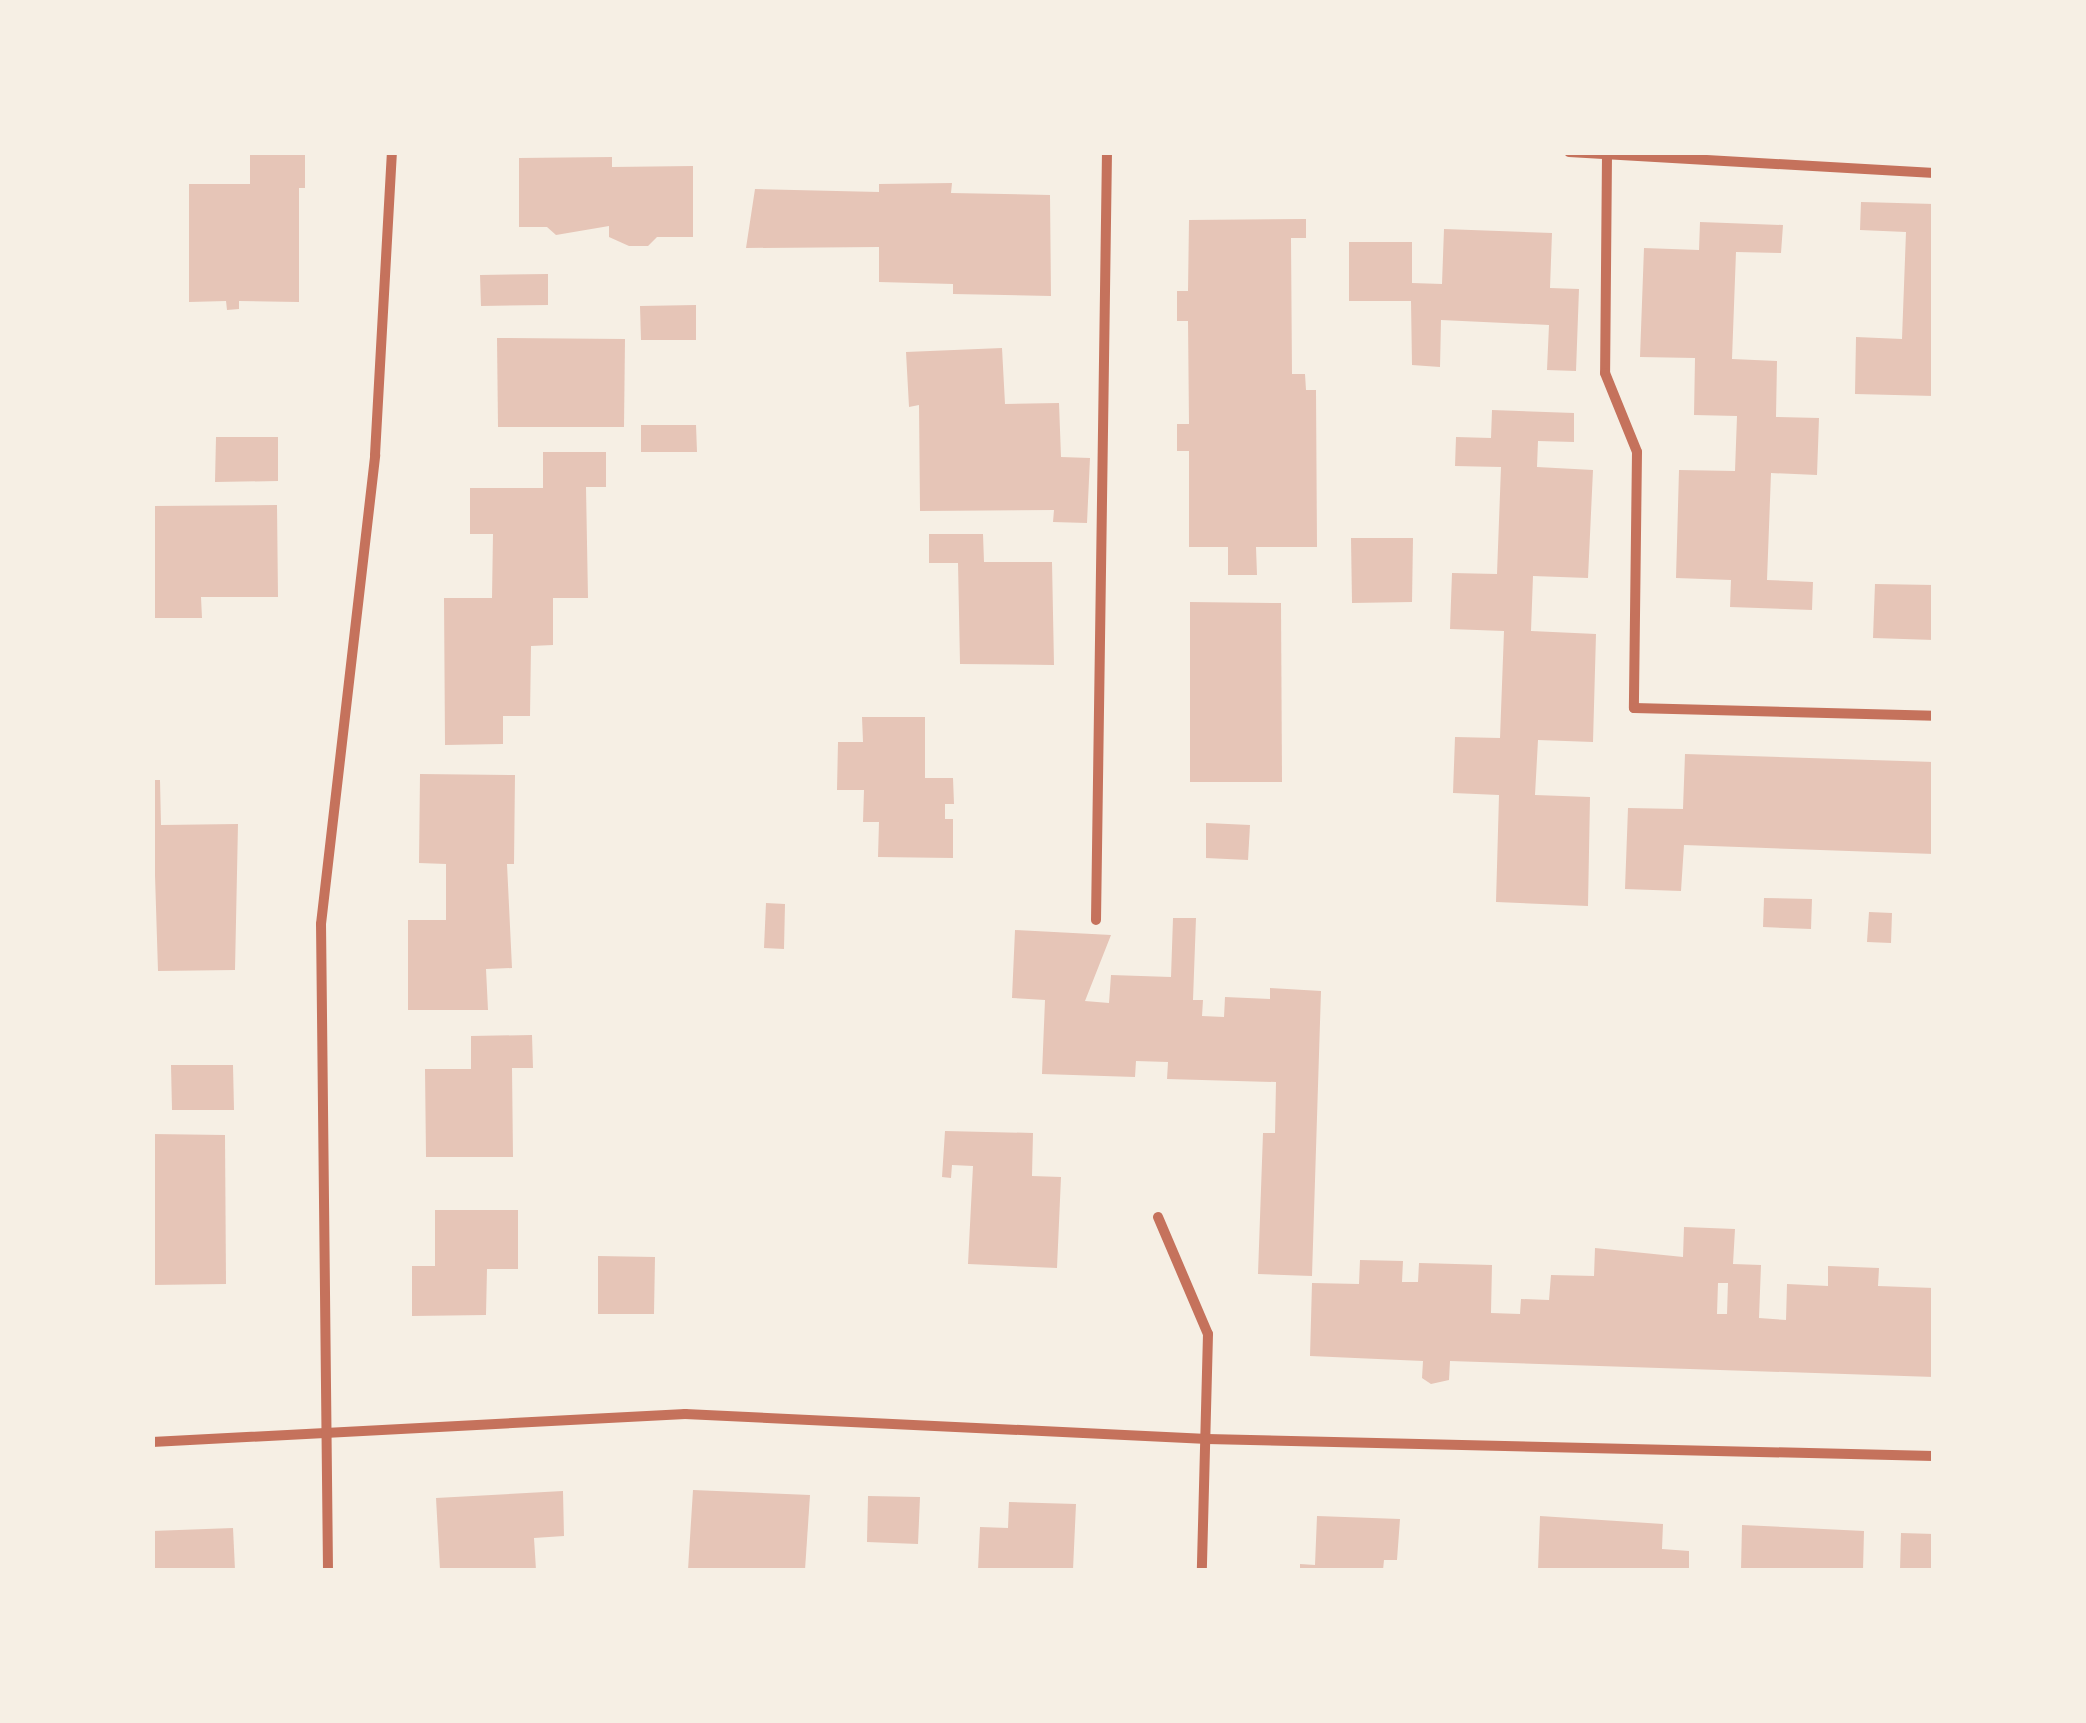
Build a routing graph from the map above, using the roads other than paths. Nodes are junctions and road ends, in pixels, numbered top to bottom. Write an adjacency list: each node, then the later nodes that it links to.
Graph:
1 (392, 152): 9 (street)
2 (1107, 152): 7 (street)
3 (1569, 152): 4 (street)
4 (1607, 155): 5 (street); 6 (street)
5 (1934, 173)
6 (1934, 716)
7 (1096, 920)
8 (1158, 1217): 10 (street)
9 (322, 1435): 10 (street); 11 (street); 13 (street)
10 (1207, 1439): 12 (street); 14 (street)
11 (152, 1442)
12 (1934, 1456)
13 (328, 1570)
14 (1202, 1570)

